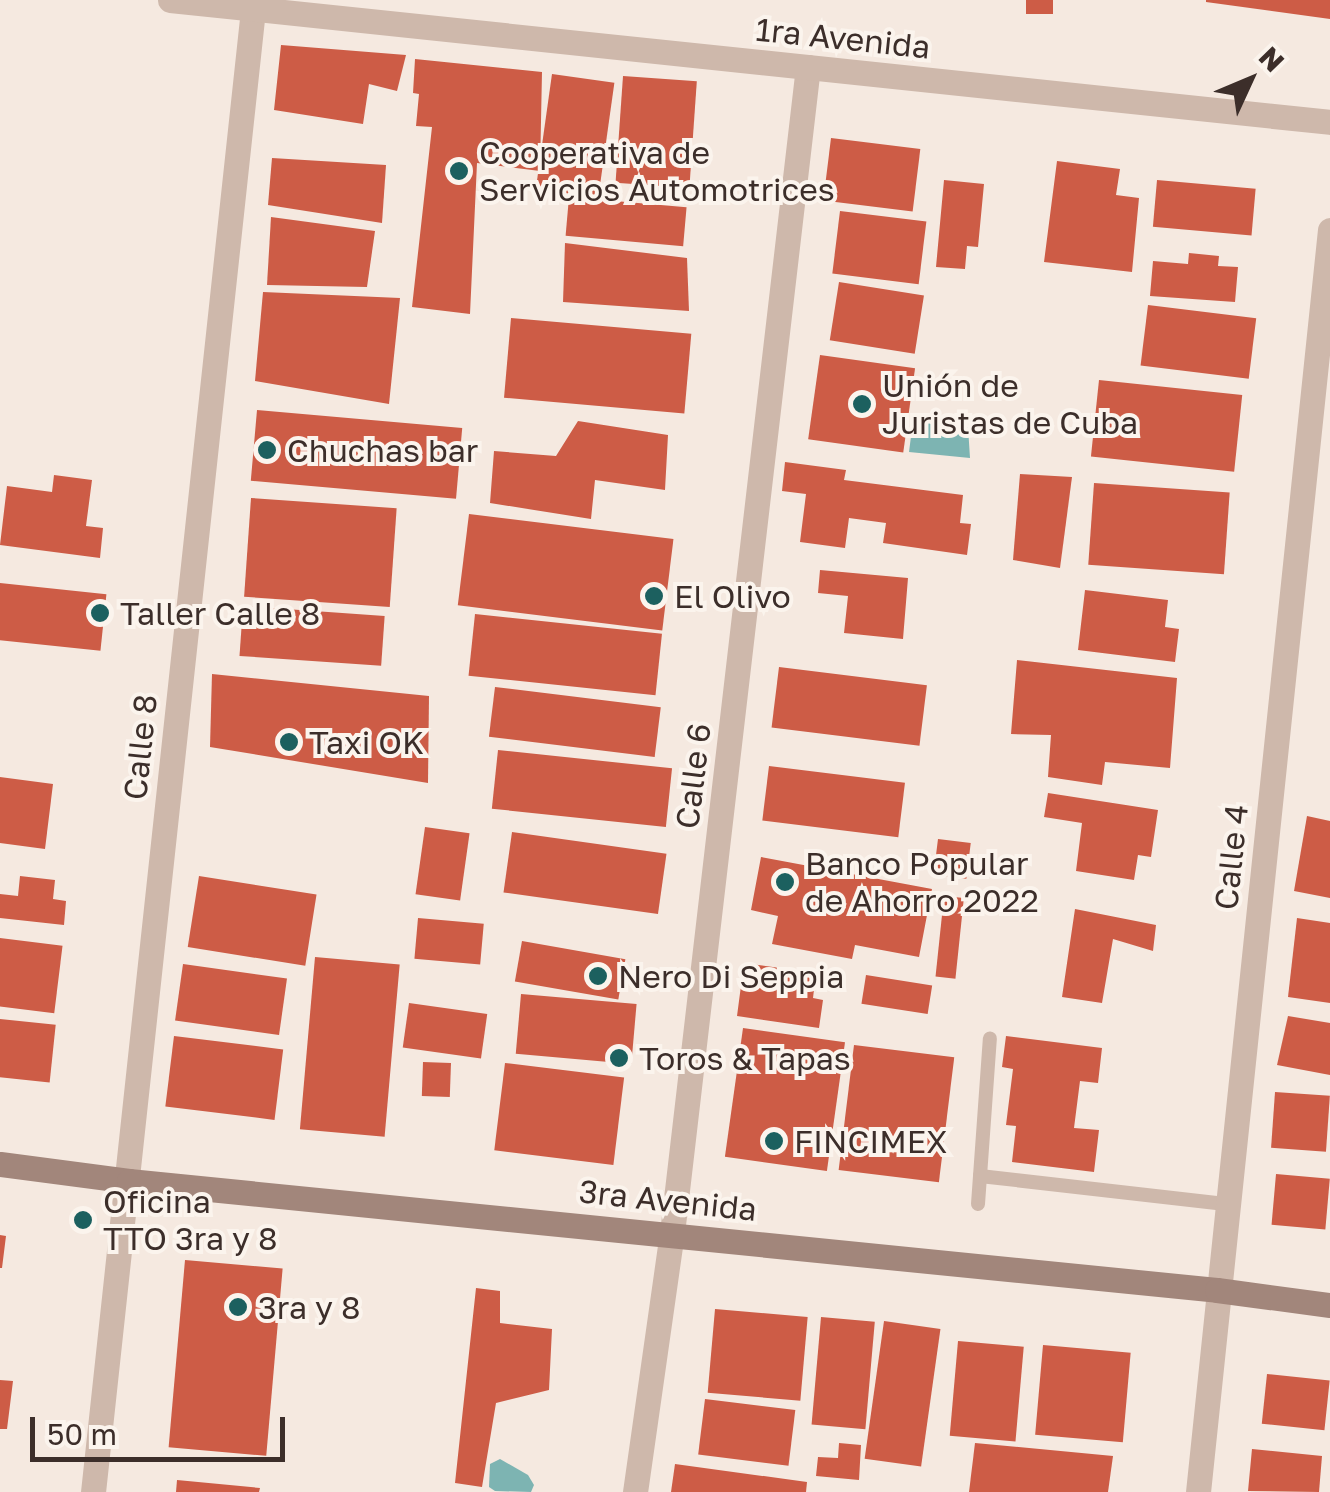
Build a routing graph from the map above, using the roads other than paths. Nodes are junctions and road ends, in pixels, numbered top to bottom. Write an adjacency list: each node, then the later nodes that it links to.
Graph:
1 (170, 0): 2 (street, 1ra Avenida)
2 (212, 2): 4 (street, 1ra Avenida)
3 (306, 7): 4 (street, 1ra Avenida); 5 (street, 1ra Avenida)
4 (252, 9): 11 (street, Calle 8)
5 (808, 67): 6 (street, 1ra Avenida); 14 (street, Calle 6)
6 (1330, 122)
7 (1330, 230): 13 (street, Calle 4)
8 (990, 1038): 10 (lane)
9 (0, 1164): 11 (main road, 3ra Avenida)
10 (980, 1176): 12 (lane); 13 (lane)
11 (129, 1182): 14 (main road, 3ra Avenida); 17 (street, Calle 8)
12 (978, 1204)
13 (1226, 1204): 15 (street, Calle 4)
14 (672, 1233): 15 (main road, 3ra Avenida); 18 (street, Calle 6)
15 (1218, 1290): 16 (main road, 3ra Avenida); 19 (street, Calle 4)
16 (1330, 1306)
17 (92, 1492)
18 (635, 1492)
19 (1198, 1492)

